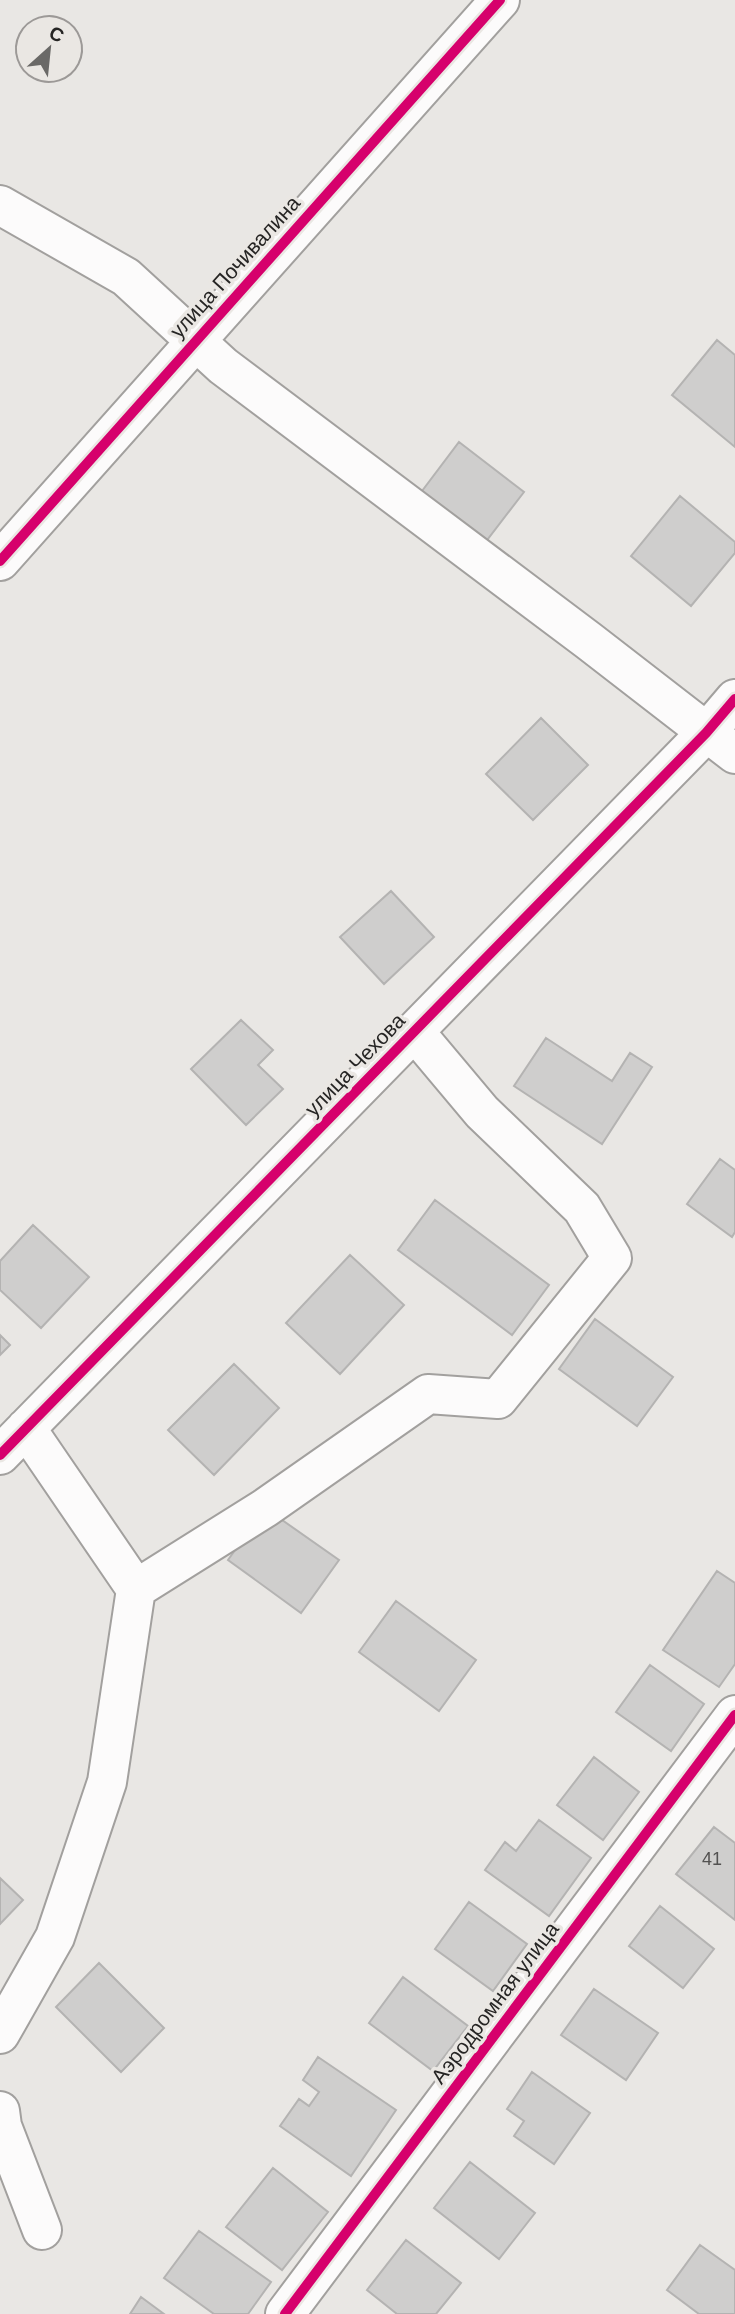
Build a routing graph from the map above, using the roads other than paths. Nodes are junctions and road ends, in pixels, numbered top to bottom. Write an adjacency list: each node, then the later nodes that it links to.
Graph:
1 (500, 0): 3 (street, улица Почивалина)
2 (0, 205): 3 (street)
3 (195, 341): 4 (street, улица Почивалина); 6 (street)
4 (0, 561)
5 (735, 699): 6 (street, улица Чехова)
6 (720, 743): 7 (street, улица Чехова)
7 (415, 1031): 8 (street, улица Чехова); 10 (street)
8 (26, 1428): 9 (street, улица Чехова); 10 (street)
9 (0, 1455)
10 (136, 1589): 12 (street)
11 (735, 1715): 15 (street, Аэродромная улица)
12 (0, 2034)
13 (0, 2111): 14 (street)
14 (42, 2230)
15 (285, 2314)

